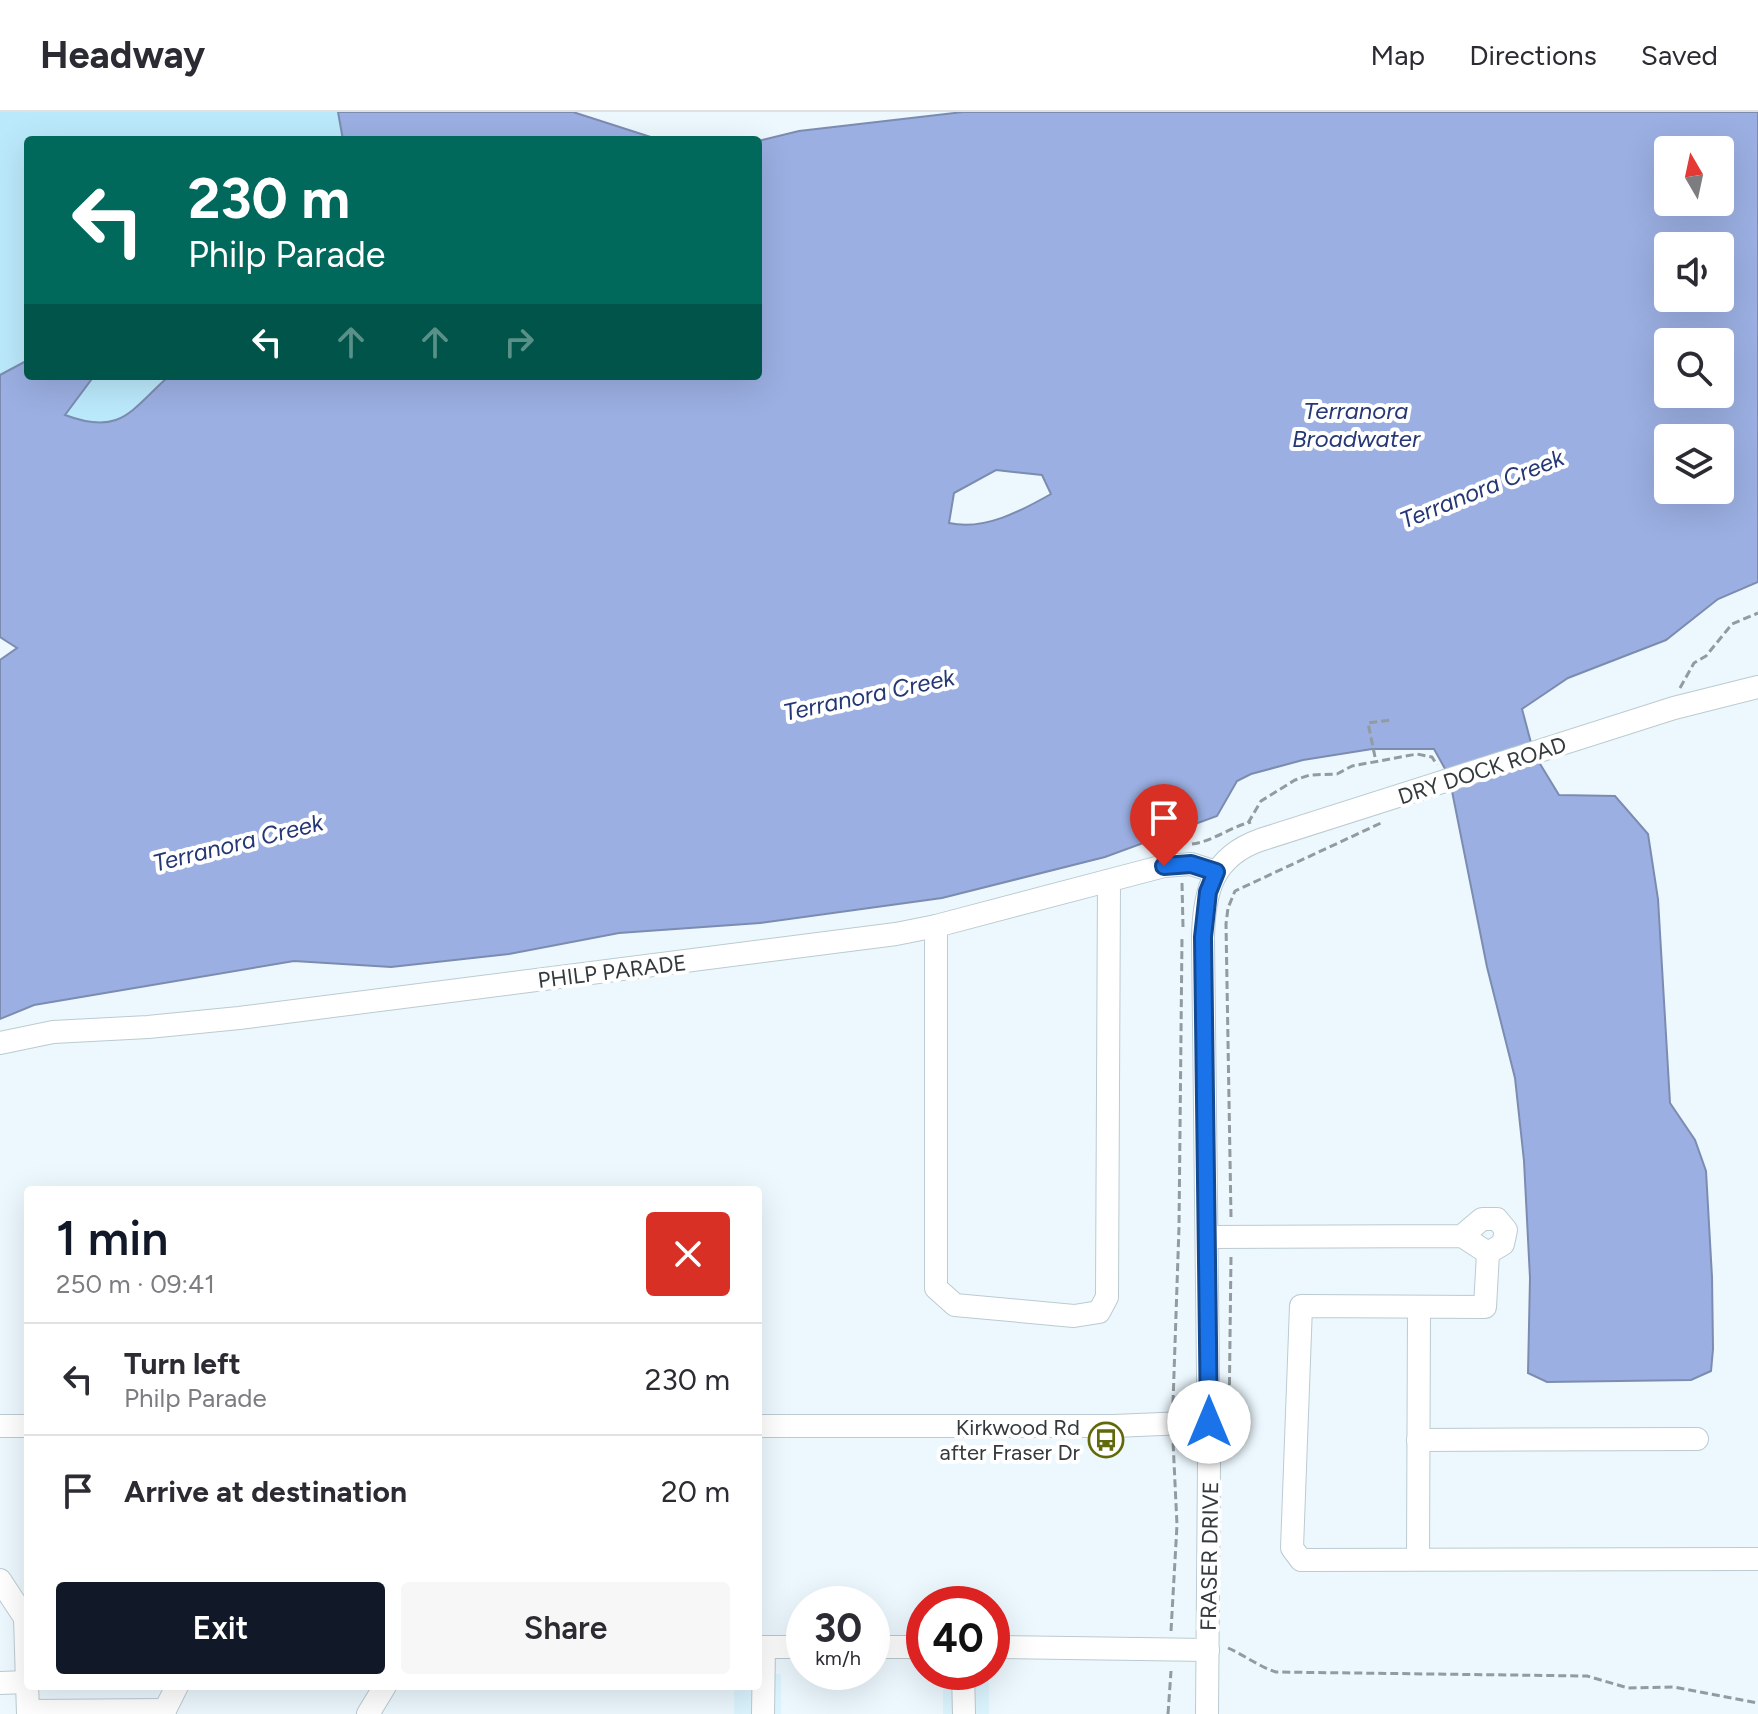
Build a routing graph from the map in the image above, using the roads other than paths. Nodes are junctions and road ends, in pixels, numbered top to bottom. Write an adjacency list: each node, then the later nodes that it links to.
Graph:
1 (1758, 687): 2 (street, DRY DOCK ROAD)
2 (1216, 872): 3 (street, PHILP PARADE); 7 (street, FRASER DRIVE)
3 (1109, 881): 4 (street, PHILP PARADE); 4 (street)
4 (936, 926): 5 (street, PHILP PARADE)
5 (0, 1043)
6 (1462, 1236): 7 (street); 8 (street); 8 (street)
7 (1207, 1237): 10 (street, FRASER DRIVE)
8 (1488, 1253): 9 (street)
9 (1419, 1307): 15 (street); 16 (street)
10 (1219, 1424): 13 (street); 23 (street, FRASER DRIVE)
11 (0, 1426): 12 (street)
12 (24, 1426)
13 (762, 1426)
14 (1697, 1439): 15 (street)
15 (1418, 1440): 16 (street)
16 (1418, 1559): 17 (street)
17 (1758, 1559)
18 (0, 1580): 19 (street)
19 (24, 1612)
20 (762, 1647): 21 (street)
21 (786, 1647)
22 (1010, 1647): 23 (street)
23 (1217, 1649): 36 (street, FRASER DRIVE)
24 (762, 1680): 34 (street)
25 (24, 1682): 26 (street)
26 (0, 1683)
27 (27, 1690): 32 (street)
28 (175, 1690): 31 (street)
29 (383, 1690): 33 (street)
30 (963, 1690): 35 (street)
31 (164, 1712): 32 (street)
32 (28, 1713)
33 (368, 1714)
34 (763, 1714)
35 (964, 1714)
36 (1207, 1714)

